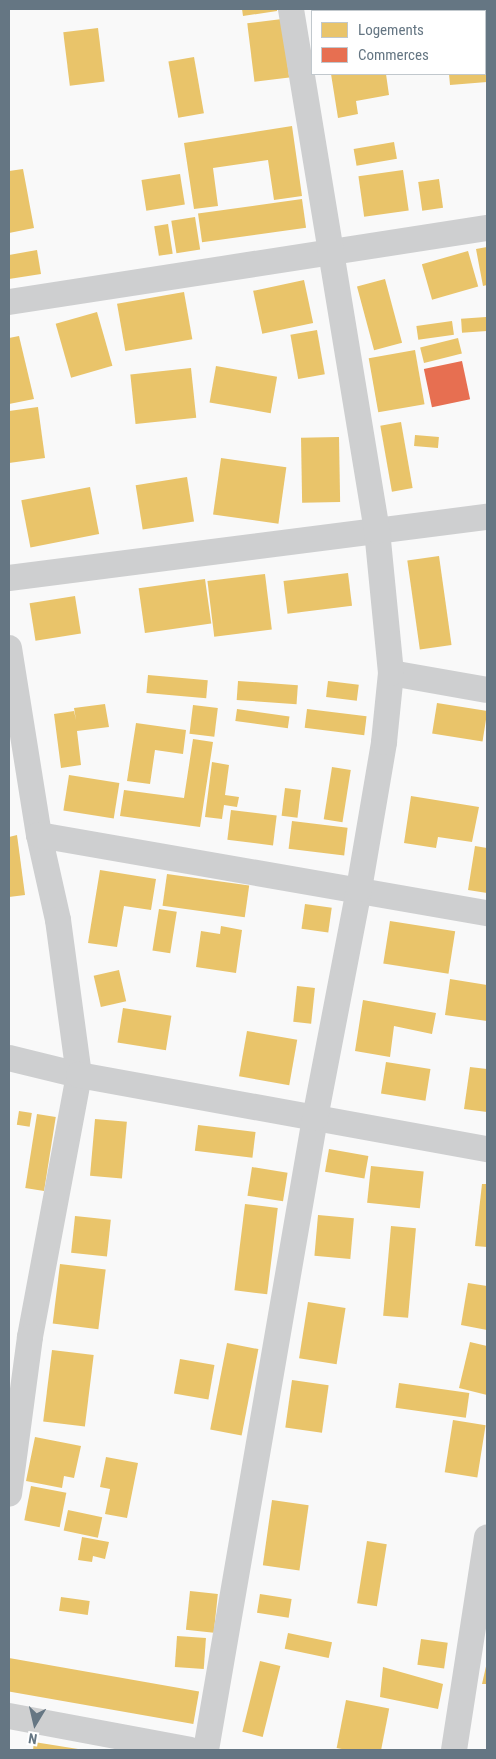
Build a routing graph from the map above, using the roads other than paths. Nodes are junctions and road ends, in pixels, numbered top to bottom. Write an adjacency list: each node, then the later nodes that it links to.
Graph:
1 (291, 9): 3 (street)
2 (487, 228): 3 (street)
3 (332, 253): 4 (street); 6 (street)
4 (9, 302)
5 (487, 517): 6 (street)
6 (377, 531): 7 (street); 9 (street)
7 (9, 578)
8 (9, 648): 11 (street)
9 (391, 673): 10 (street); 12 (street)
10 (487, 690)
11 (39, 835): 12 (street); 15 (street)
12 (359, 889): 13 (street); 16 (street)
13 (487, 913)
14 (9, 1058): 15 (street)
15 (79, 1074): 16 (street); 18 (street)
16 (316, 1118): 17 (street); 23 (street)
17 (487, 1149)
18 (19, 1335): 19 (street)
19 (9, 1494)
20 (487, 1538): 24 (street)
21 (9, 1716): 22 (street)
22 (190, 1750)
23 (206, 1750)
24 (454, 1750)

